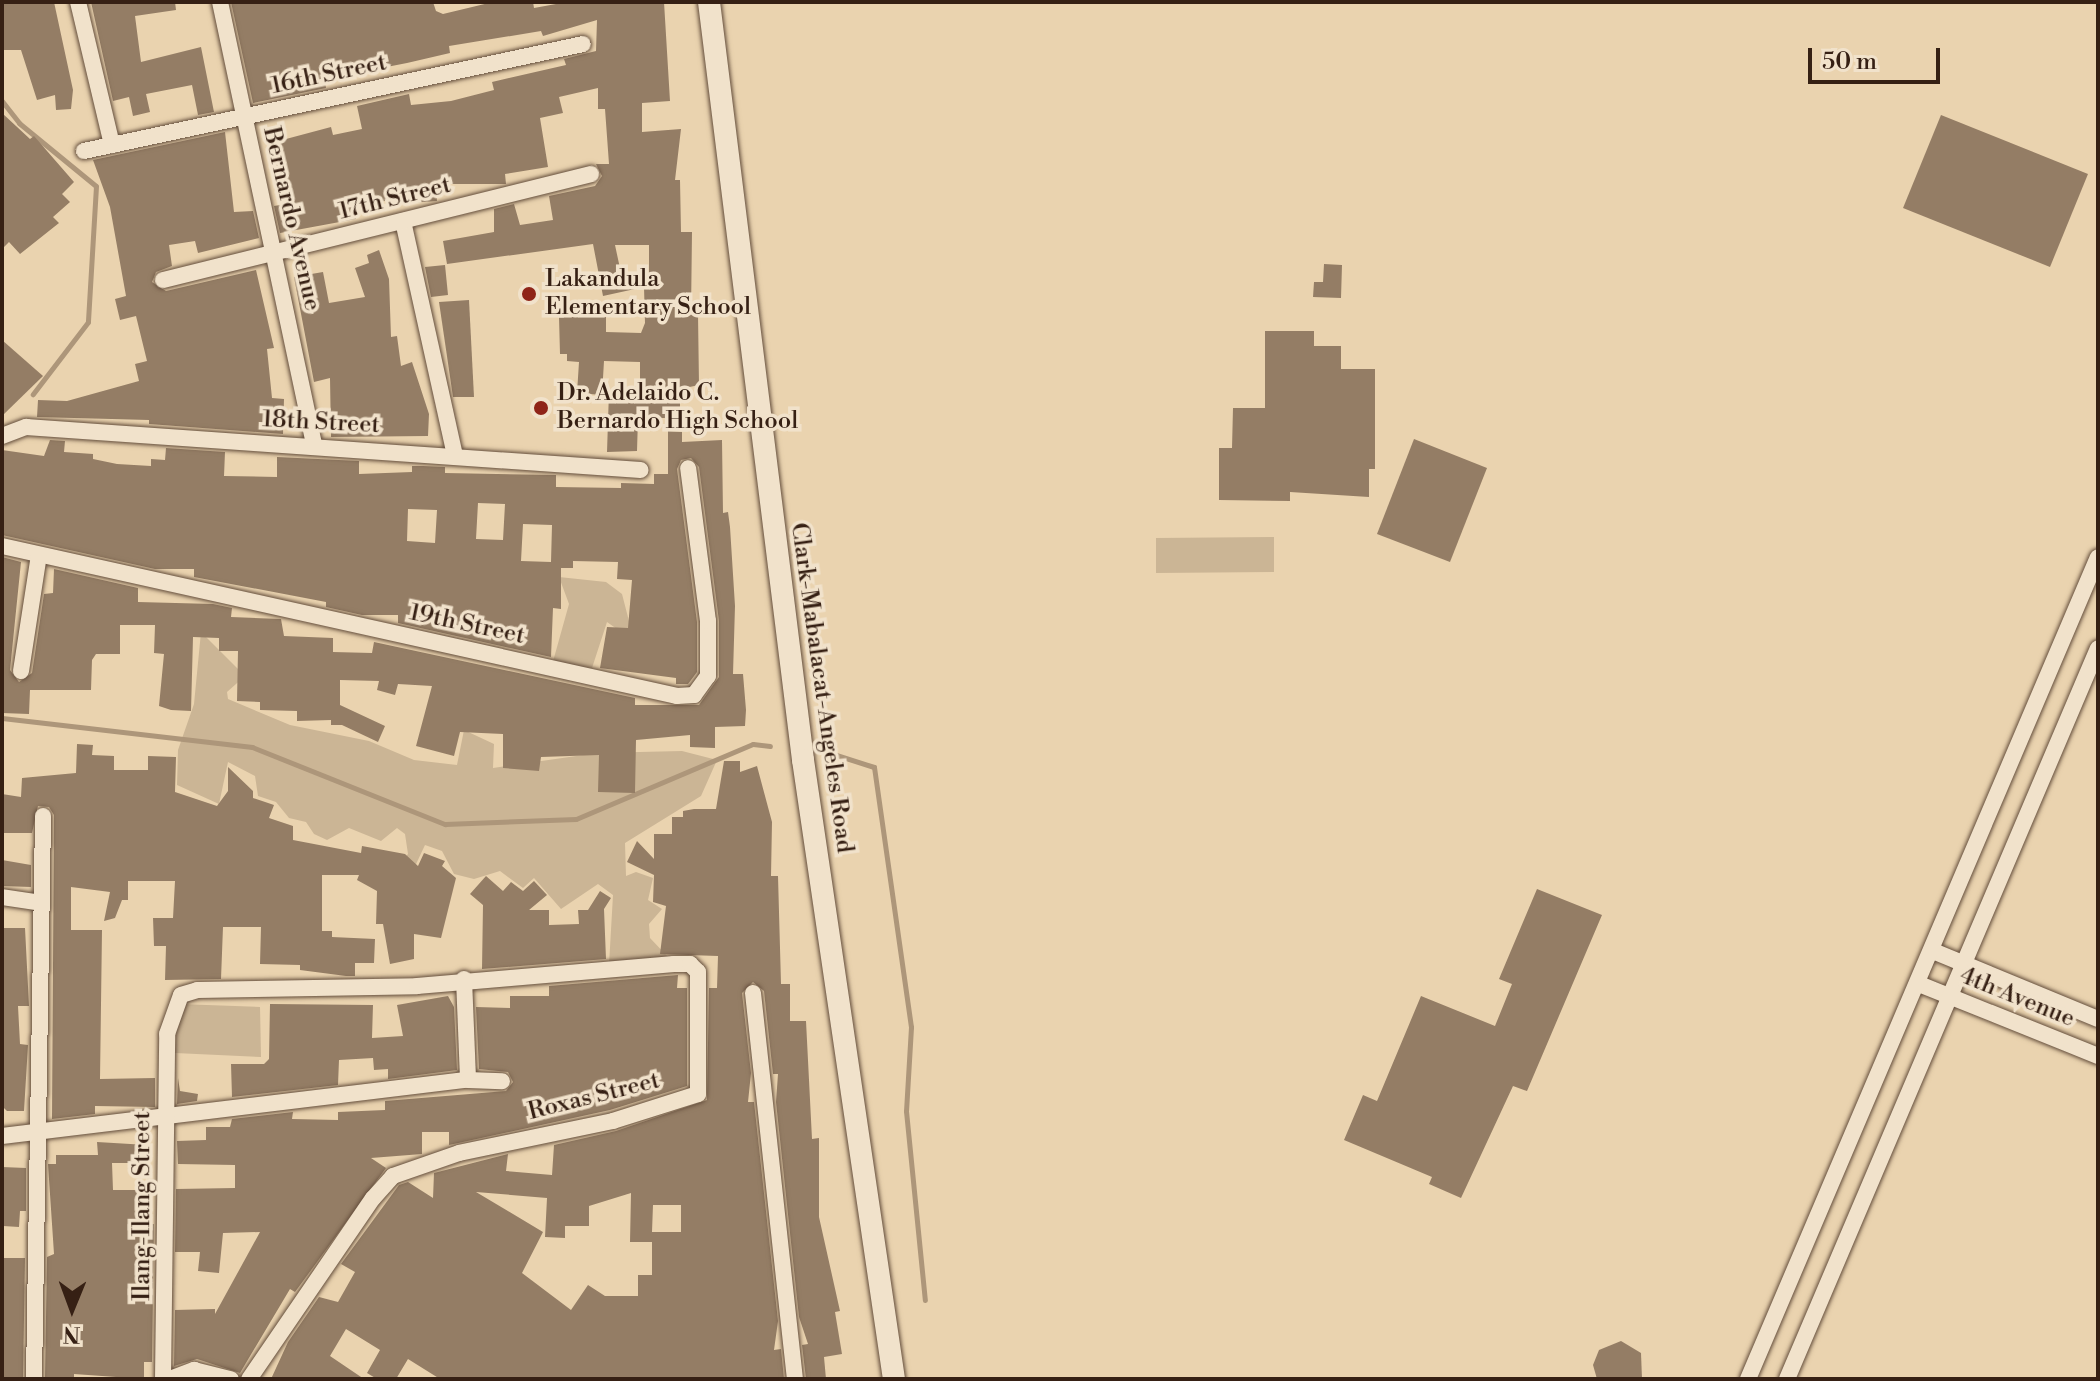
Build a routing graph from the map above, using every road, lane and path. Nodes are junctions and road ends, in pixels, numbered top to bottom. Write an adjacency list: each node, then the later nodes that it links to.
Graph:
1 (78, 2): 6 (street)
2 (220, 2): 5 (street, Bernardo Avenue)
3 (709, 2): 44 (main road, Clark-Mabalacat-Angeles Road)
4 (583, 44): 5 (street, 16th Street)
5 (244, 118): 6 (street, 16th Street); 10 (street, Bernardo Avenue)
6 (112, 145): 7 (street, 16th Street)
7 (84, 151)
8 (591, 174): 9 (street, 17th Street)
9 (403, 221): 10 (street, 17th Street); 14 (street)
10 (276, 255): 11 (street, 17th Street); 13 (street, Bernardo Avenue)
11 (163, 280)
12 (2, 436): 13 (street, 18th Street)
13 (314, 446): 14 (street, 18th Street)
14 (455, 455): 16 (street, 18th Street)
15 (688, 468): 18 (street, 19th Street)
16 (640, 470)
17 (2, 546): 18 (street, 19th Street)
18 (39, 555): 21 (street)
19 (2098, 557): 25 (street)
20 (2098, 648): 26 (street)
21 (21, 671)
22 (43, 816): 24 (street)
23 (2, 897): 24 (street)
24 (42, 903): 36 (street)
25 (1933, 951): 26 (street, 4th Avenue); 28 (street)
26 (1966, 965): 30 (street); 31 (street, 4th Avenue)
27 (464, 979): 33 (street); 35 (street, Ilang-Ilang Street); 42 (street, Roxas Street)
28 (1919, 984): 30 (street, 4th Avenue); 45 (street)
29 (753, 993): 43 (street)
30 (1952, 997): 32 (street, 4th Avenue); 46 (street)
31 (2098, 1019)
32 (2098, 1056)
33 (468, 1080): 34 (street); 35 (street)
34 (502, 1081)
35 (168, 1119): 36 (street); 39 (street, Ilang-Ilang Street)
36 (40, 1132): 37 (street); 38 (street)
37 (2, 1136)
38 (34, 1379)
39 (163, 1379)
40 (170, 1379): 41 (street)
41 (231, 1379)
42 (249, 1379)
43 (795, 1379)
44 (894, 1379)
45 (1748, 1379)
46 (1787, 1379)

